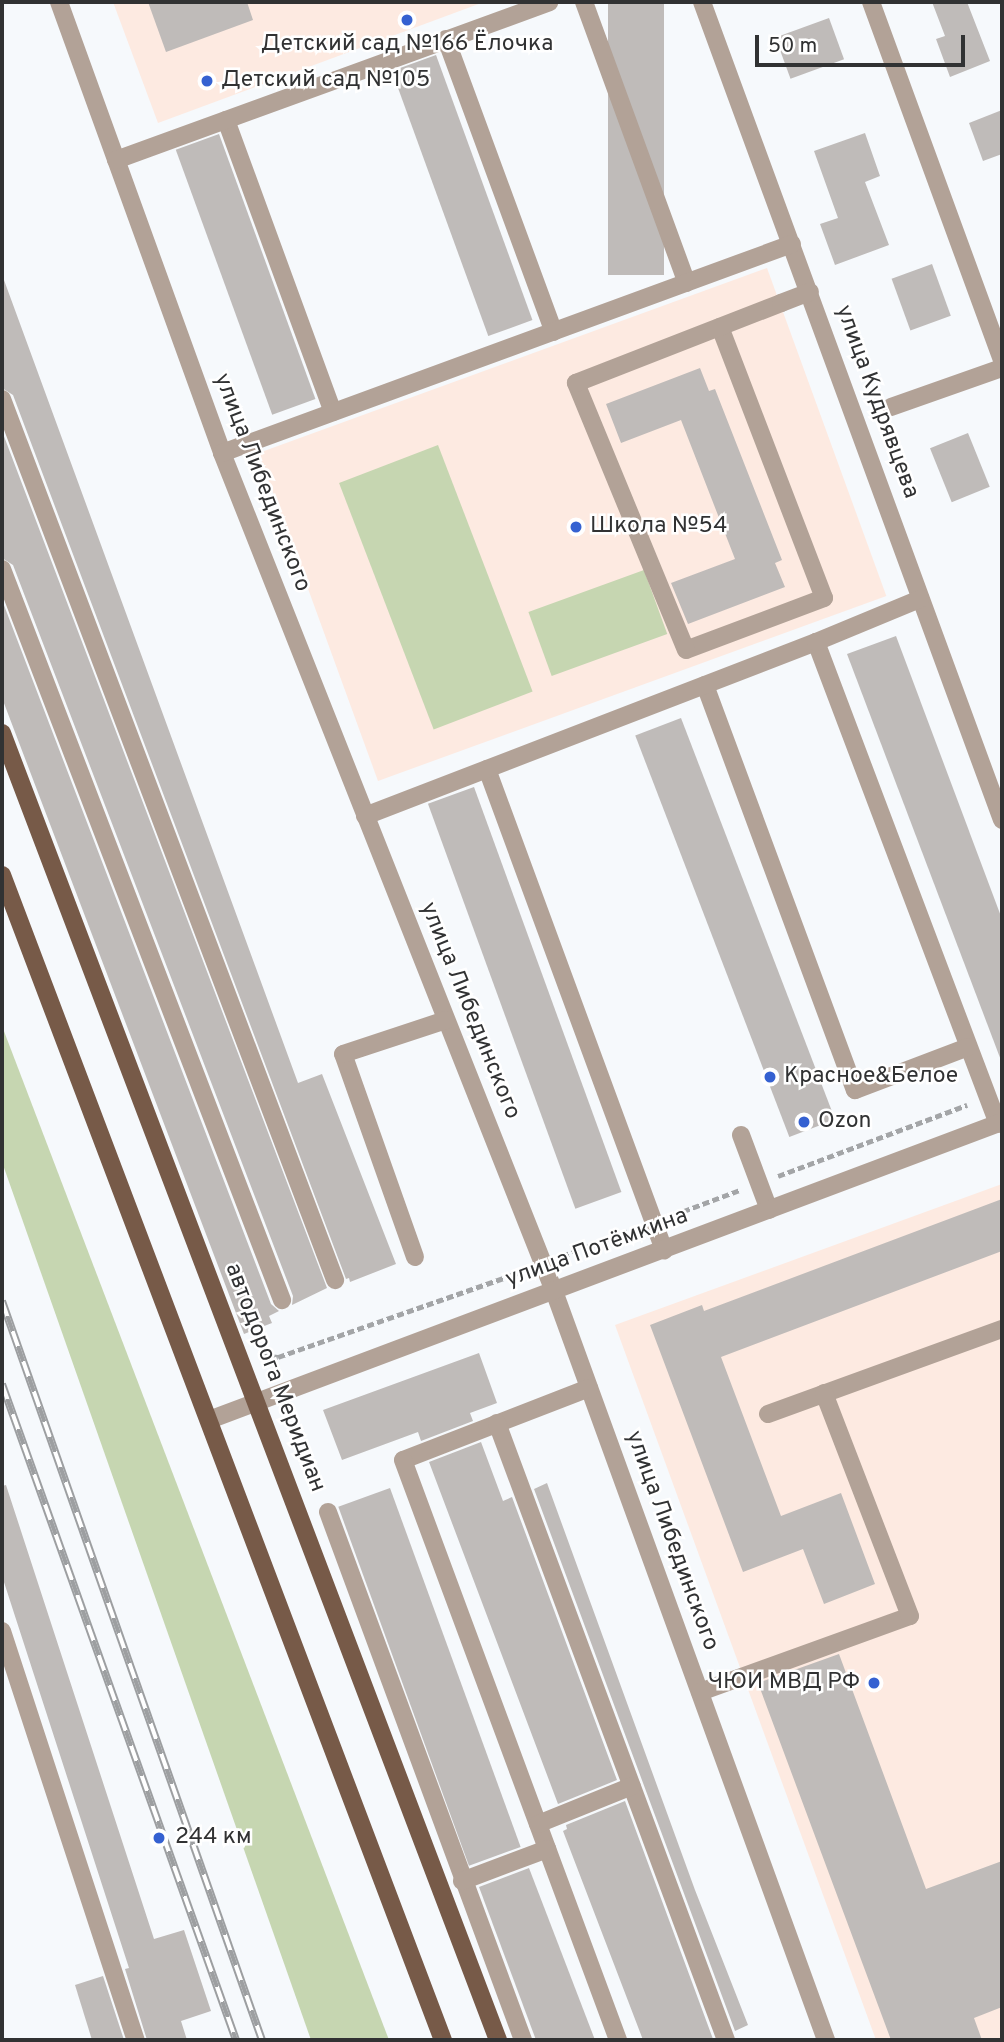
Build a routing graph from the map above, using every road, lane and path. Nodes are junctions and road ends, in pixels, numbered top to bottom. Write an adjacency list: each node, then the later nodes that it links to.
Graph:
1 (59, 2): 8 (street, улица Либединского)
2 (549, 2): 6 (street)
3 (584, 2): 10 (street)
4 (702, 2): 9 (street, улица Кудрявцева)
5 (871, 2): 14 (street)
6 (446, 39): 7 (street); 13 (street)
7 (226, 120): 8 (street); 18 (street)
8 (116, 160): 19 (street, улица Либединского)
9 (792, 244): 10 (street); 11 (street, улица Кудрявцева)
10 (687, 283): 13 (street)
11 (810, 292): 12 (street); 21 (street, улица Кудрявцева)
12 (720, 327): 12 (street)
13 (554, 332): 18 (street)
14 (1002, 360)
15 (1002, 368): 17 (street)
16 (2, 399): 40 (street)
17 (891, 407)
18 (333, 412): 19 (street)
19 (222, 453): 26 (street, улица Либединского)
20 (2, 569): 42 (street)
21 (920, 599): 22 (street); 27 (street, улица Кудрявцева)
22 (816, 642): 23 (street); 30 (street)
23 (705, 685): 25 (street); 30 (street)
24 (2, 733): 47 (main road, автодорога Меридиан)
25 (486, 769): 26 (street); 36 (street)
26 (365, 816): 29 (street, улица Либединского)
27 (1002, 820)
28 (2, 875): 49 (main road)
29 (446, 1020): 38 (street); 39 (street, улица Либединского)
30 (968, 1047): 31 (street)
31 (987, 1097): 32 (street); 34 (path)
32 (1000, 1123): 35 (street, улица Потёмкина)
33 (741, 1135): 34 (street)
34 (758, 1183): 35 (street); 36 (path)
35 (769, 1210): 37 (street, улица Потёмкина)
36 (654, 1222): 37 (street); 39 (path)
37 (664, 1250): 41 (street, улица Потёмкина)
38 (415, 1257)
39 (543, 1264): 41 (street, улица Либединского); 44 (path)
40 (335, 1280)
41 (554, 1291): 45 (street, улица Либединского); 47 (street, улица Потёмкина)
42 (282, 1300)
43 (1002, 1328): 46 (street)
44 (252, 1354)
45 (589, 1388): 50 (street); 53 (street, улица Либединского)
46 (824, 1393): 48 (street); 53 (street)
47 (256, 1402): 49 (street, улица Потёмкина); 60 (main road, автодорога Меридиан)
48 (768, 1414)
49 (209, 1420): 59 (main road)
50 (498, 1423): 54 (street); 55 (street)
51 (328, 1511): 57 (street)
52 (2, 1631): 58 (street)
53 (699, 1692): 64 (street, улица Либединского)
54 (632, 1786): 55 (street); 63 (street)
55 (538, 1824): 56 (street)
56 (547, 1849): 57 (street); 62 (street)
57 (462, 1881): 61 (street)
58 (136, 2040)
59 (443, 2040)
60 (498, 2040)
61 (523, 2040)
62 (618, 2040)
63 (726, 2040)
64 (827, 2040)

